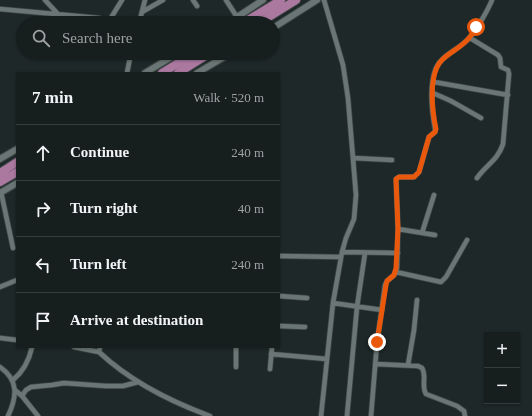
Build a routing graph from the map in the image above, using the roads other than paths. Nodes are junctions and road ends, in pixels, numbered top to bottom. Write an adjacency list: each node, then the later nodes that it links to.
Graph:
1 (40, 0): 14 (street)
2 (122, 0): 21 (street)
3 (145, 0): 18 (street)
4 (163, 0): 18 (street)
5 (193, 0): 16 (street)
6 (226, 0): 15 (street)
7 (232, 0): 15 (street)
8 (263, 0): 24 (street)
9 (281, 0): 25 (highway)
10 (296, 0): 26 (highway)
11 (317, 0): 27 (street)
12 (324, 0): 44 (street)
13 (492, 0): 28 (street)
14 (45, 1): 19 (street)
15 (229, 5): 23 (street)
16 (197, 6)
17 (0, 9): 19 (street)
18 (142, 12): 22 (street)
19 (57, 13): 20 (street)
20 (82, 16)
21 (113, 16)
22 (141, 16)
23 (236, 16)
24 (239, 16)
25 (255, 16)
26 (270, 16)
27 (280, 24)
28 (470, 38): 39 (street); 41 (street)
29 (130, 60): 34 (street)
30 (166, 60): 35 (street)
31 (183, 60): 36 (highway)
32 (199, 60): 37 (highway)
33 (219, 60): 38 (street)
34 (127, 72)
35 (147, 72)
36 (164, 72)
37 (180, 72)
38 (199, 72)
39 (434, 82): 40 (street); 41 (street)
40 (433, 93): 42 (street); 55 (street)
41 (508, 95): 50 (street)
42 (481, 118)
43 (16, 150): 45 (street)
44 (353, 158): 46 (street); 62 (street)
45 (0, 159)
46 (392, 160)
47 (16, 163): 48 (highway)
48 (0, 173)
49 (16, 173): 51 (highway)
50 (477, 178)
51 (0, 182)
52 (16, 184): 53 (street)
53 (1, 193): 59 (street)
54 (434, 195): 56 (street)
55 (398, 229): 56 (street); 61 (street)
56 (422, 233): 57 (street)
57 (436, 235)
58 (467, 240): 64 (street)
59 (13, 248)
60 (365, 253): 61 (street); 62 (street); 71 (street)
61 (398, 253): 64 (street)
62 (342, 255): 63 (street); 70 (street)
63 (280, 256)
64 (396, 272): 72 (street)
65 (16, 280): 66 (street)
66 (0, 287)
67 (280, 296): 68 (street)
68 (307, 298)
69 (417, 300): 85 (street)
70 (333, 303): 71 (street); 83 (street)
71 (357, 307): 72 (street); 97 (street)
72 (382, 310): 84 (street)
73 (280, 326): 74 (street)
74 (306, 327)
75 (0, 338): 76 (street)
76 (16, 340)
77 (32, 348): 89 (street)
78 (82, 348): 81 (street)
79 (236, 348): 87 (street)
80 (272, 348): 82 (street)
81 (99, 350): 90 (street)
82 (271, 354): 83 (street); 88 (street)
83 (327, 359): 96 (street)
84 (375, 364): 85 (street); 98 (street)
85 (408, 365): 99 (street)
86 (0, 367): 89 (street)
87 (236, 367)
88 (270, 369)
89 (12, 380): 91 (street)
90 (138, 382): 92 (street); 95 (street)
91 (15, 390): 92 (street); 93 (street)
92 (22, 396): 94 (street)
93 (8, 416)
94 (38, 416)
95 (210, 416)
96 (321, 416)
97 (347, 416)
98 (371, 416)
99 (465, 416)

